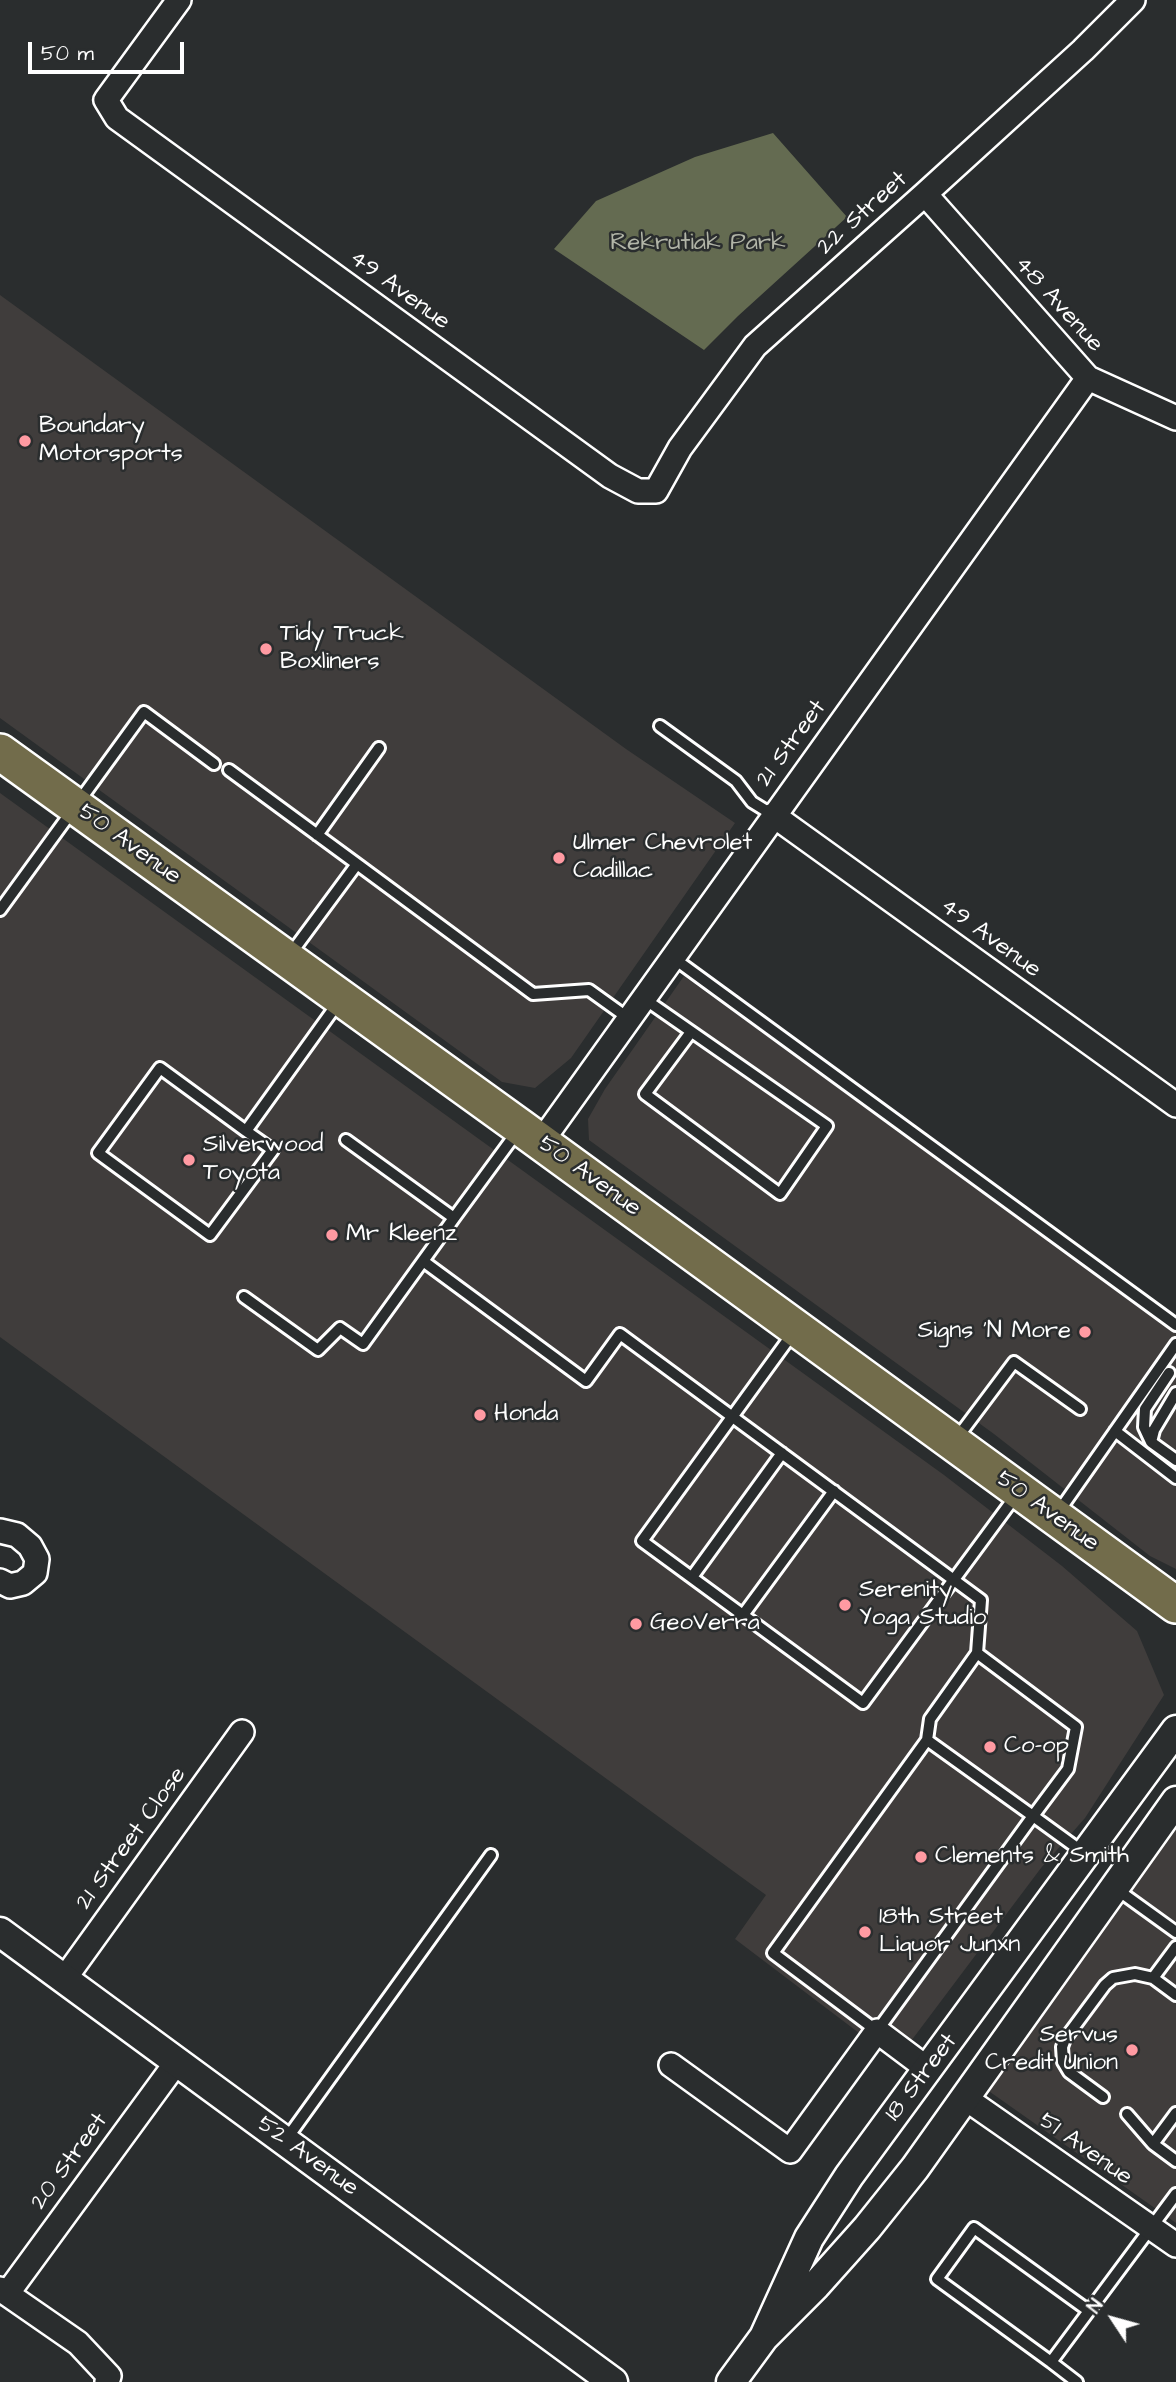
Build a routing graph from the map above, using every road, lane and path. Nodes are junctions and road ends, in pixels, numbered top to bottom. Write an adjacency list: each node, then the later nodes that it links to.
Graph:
1 (179, 0): 6 (street, 49 Avenue)
2 (1133, 0): 3 (street, 22 Street)
3 (925, 194): 4 (street, 48 Avenue); 6 (street, 22 Street)
4 (1088, 378): 5 (street, 48 Avenue); 13 (street, 21 Street)
5 (1176, 418)
6 (656, 491)
7 (660, 726): 13 (lane)
8 (379, 748): 14 (lane)
9 (0, 752): 12 (main road, 50 Avenue)
10 (214, 764): 12 (lane)
11 (229, 770): 14 (lane)
12 (76, 807): 16 (lane); 18 (main road, 50 Avenue)
13 (773, 815): 17 (street, 21 Street); 23 (street, 49 Avenue)
14 (317, 835): 15 (lane)
15 (357, 864): 18 (lane); 21 (lane)
16 (0, 910)
17 (672, 957): 20 (street, 21 Street); 30 (lane)
18 (287, 959): 19 (main road, 50 Avenue)
19 (342, 998): 24 (lane); 25 (main road, 50 Avenue)
20 (643, 999): 21 (street, 21 Street); 22 (lane)
21 (628, 1018): 25 (street, 21 Street)
22 (691, 1032): 22 (lane)
23 (1176, 1105)
24 (246, 1130): 24 (lane)
25 (531, 1134): 27 (lane); 31 (main road, 50 Avenue)
26 (346, 1140): 27 (lane)
27 (454, 1218): 28 (lane)
28 (424, 1261): 29 (lane); 36 (lane)
29 (244, 1297)
30 (1176, 1325)
31 (796, 1329): 36 (lane); 39 (main road, 50 Avenue)
32 (1176, 1344): 33 (lane)
33 (1168, 1373): 37 (lane); 38 (lane)
34 (1176, 1393): 38 (lane)
35 (1080, 1409): 39 (lane)
36 (733, 1416): 40 (lane); 47 (lane)
37 (1115, 1432): 42 (lane); 45 (lane)
38 (1151, 1442): 41 (lane)
39 (953, 1443): 44 (main road, 50 Avenue)
40 (782, 1453): 43 (lane); 47 (lane)
41 (1176, 1460)
42 (1176, 1478)
43 (834, 1491): 48 (lane); 51 (lane)
44 (1019, 1491): 45 (main road, 50 Avenue); 48 (lane)
45 (1054, 1517): 50 (main road, 50 Avenue)
46 (0, 1531): 49 (street)
47 (692, 1577): 51 (lane)
48 (954, 1580): 51 (lane); 52 (lane)
49 (0, 1581)
50 (1176, 1605)
51 (743, 1615)
52 (977, 1653): 55 (lane); 57 (lane)
53 (1176, 1730): 58 (street, 18 Street)
54 (242, 1731): 64 (street, 21 Street Close)
55 (927, 1740): 57 (lane); 67 (lane)
56 (1176, 1801): 60 (street, 18 Street)
57 (1033, 1816): 58 (lane); 67 (lane)
58 (1085, 1854): 70 (street, 18 Street)
59 (491, 1855): 75 (lane)
60 (1115, 1888): 61 (lane); 72 (street, 18 Street)
61 (1175, 1930)
62 (0, 1932): 64 (street, 52 Avenue)
63 (1176, 1947): 65 (lane)
64 (65, 1978): 68 (street, 52 Avenue)
65 (1153, 1978): 66 (lane); 71 (lane)
66 (1176, 1995)
67 (877, 2031): 69 (street); 70 (street)
68 (176, 2063): 75 (street, 52 Avenue); 81 (street, 20 Street)
69 (671, 2065)
70 (929, 2070): 72 (street); 83 (street, 18 Street)
71 (1103, 2097)
72 (965, 2098): 79 (street, 51 Avenue); 83 (street, 18 Street)
73 (1176, 2113): 76 (lane)
74 (1130, 2116): 76 (lane)
75 (285, 2141): 86 (street, 52 Avenue)
76 (1153, 2144): 77 (lane)
77 (1176, 2161)
78 (1176, 2194): 79 (lane)
79 (1151, 2227): 80 (street, 51 Avenue); 82 (lane)
80 (1176, 2245)
81 (3, 2291): 85 (street)
82 (1089, 2311): 84 (lane); 84 (lane)
83 (764, 2337): 87 (street, 18 Street)
84 (1051, 2362): 88 (lane)
85 (108, 2379)
86 (613, 2382)
87 (731, 2382)
88 (1077, 2382)

